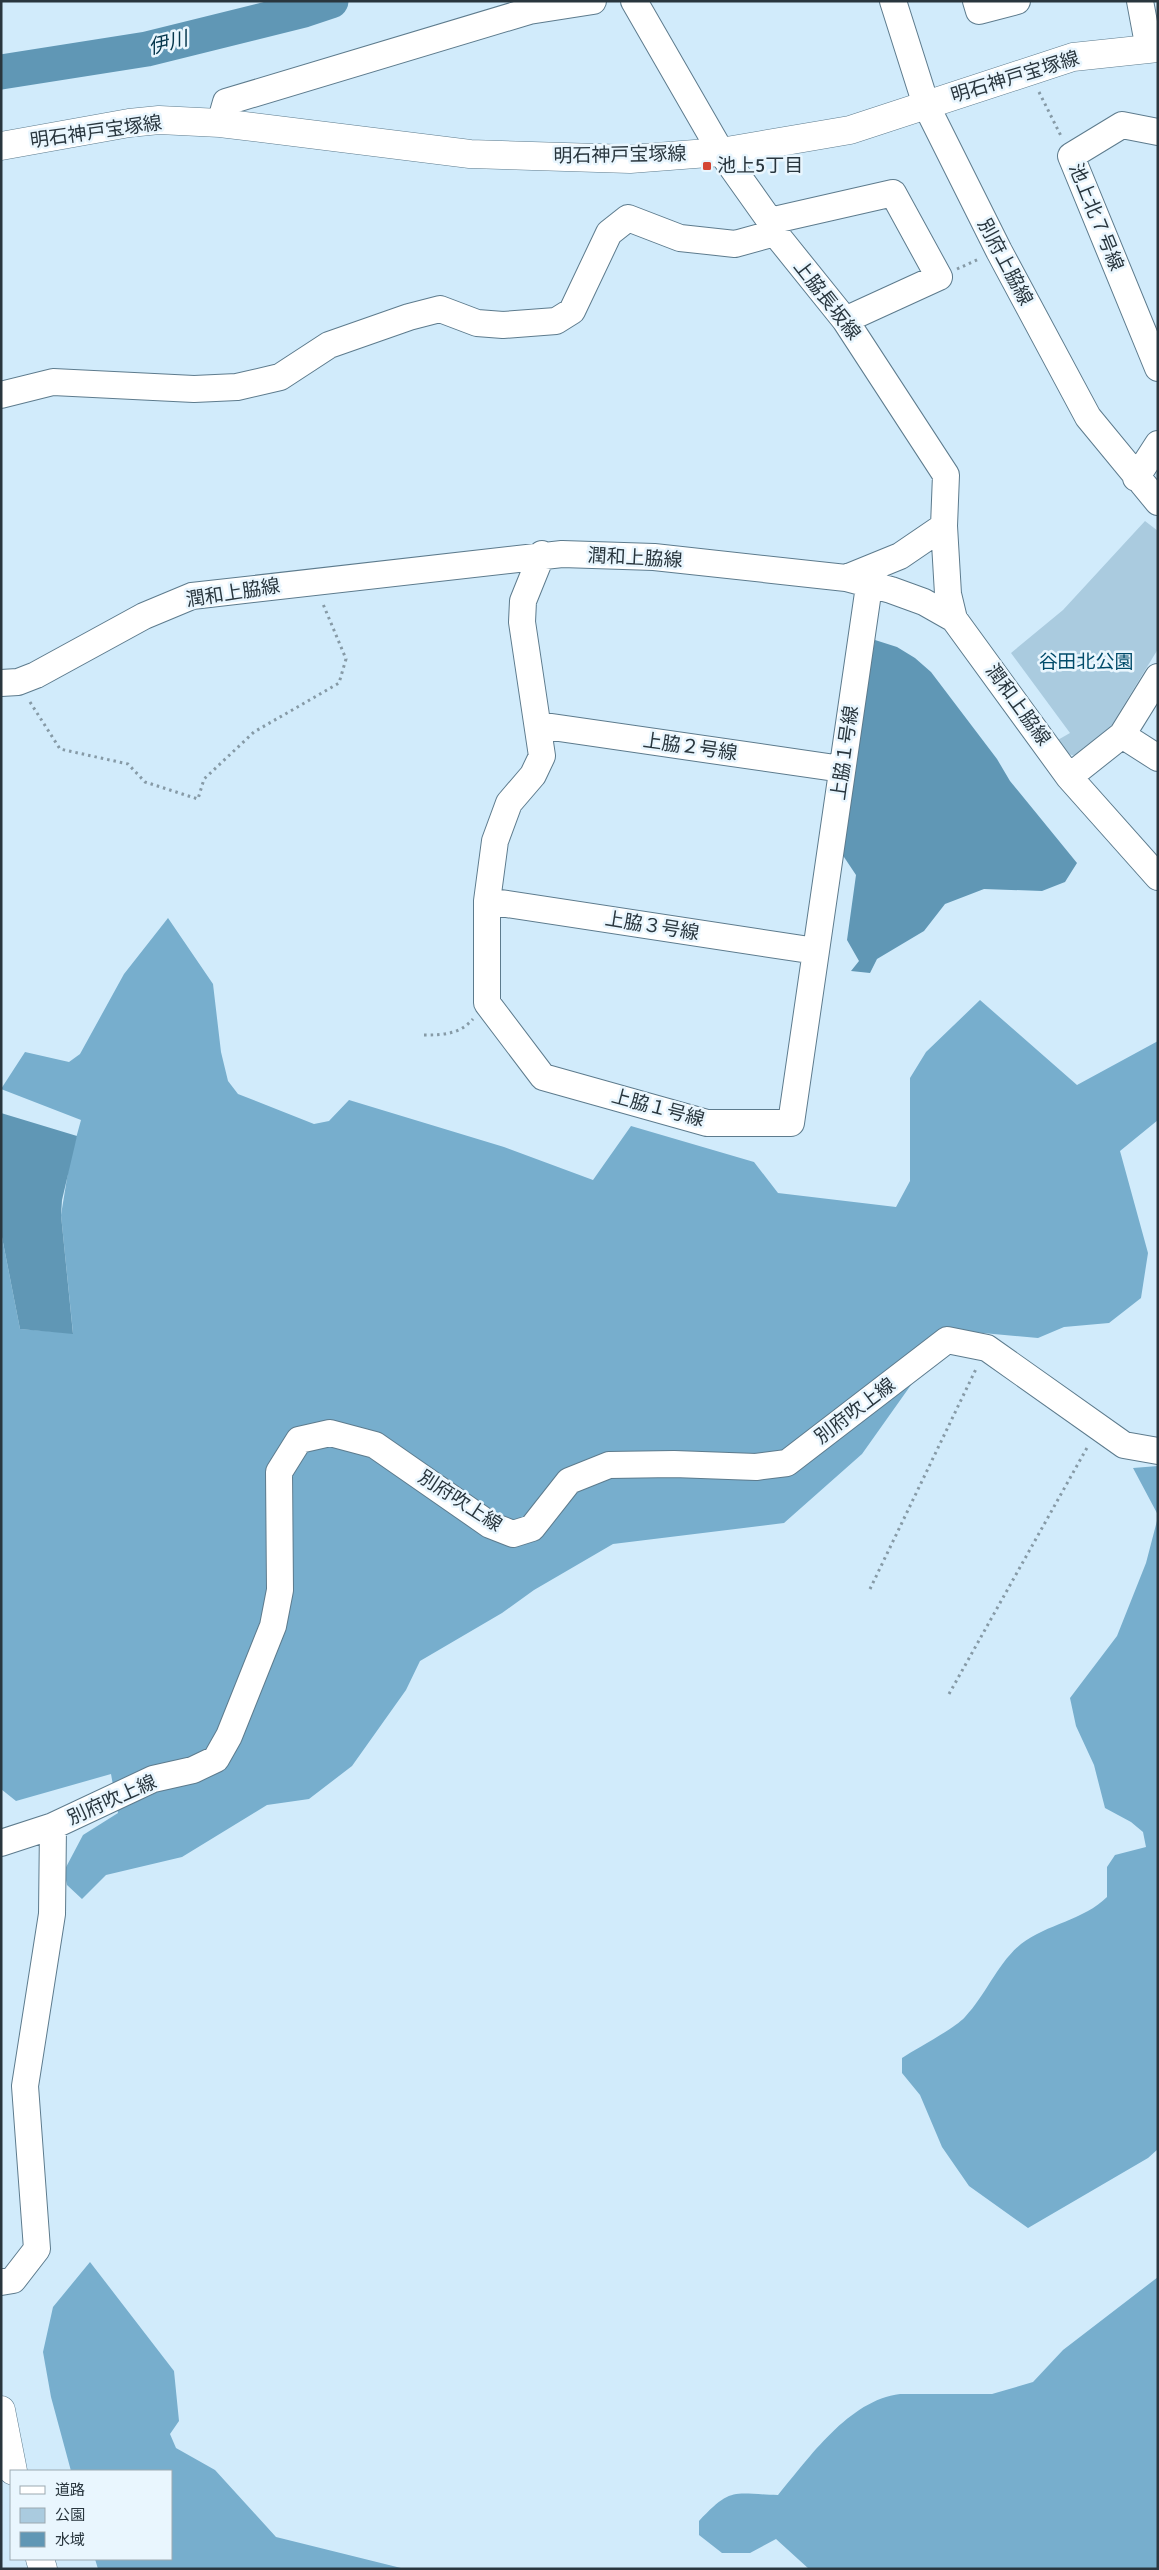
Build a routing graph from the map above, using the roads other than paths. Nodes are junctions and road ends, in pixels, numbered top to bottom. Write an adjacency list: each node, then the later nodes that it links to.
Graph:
1 (593, 1): 9 (street)
2 (634, 1): 12 (street, 上脇長坂線)
3 (893, 1): 8 (street, 別府上脇線)
4 (976, 1): 5 (street)
5 (1017, 1)
6 (1140, 1): 7 (street)
7 (1153, 49): 8 (main road, 明石神戸宝塚線)
8 (926, 104): 12 (main road, 明石神戸宝塚線); 18 (street, 別府上脇線)
9 (220, 123): 11 (main road, 明石神戸宝塚線); 12 (main road, 明石神戸宝塚線)
10 (1158, 132): 15 (street, 池上北７号線)
11 (1, 146)
12 (721, 152): 13 (street, 上脇長坂線)
13 (773, 227): 14 (street, 上脇長坂線); 14 (street); 16 (street)
14 (845, 320): 20 (street, 上脇長坂線)
15 (1158, 368)
16 (1, 395)
17 (1158, 444): 18 (street)
18 (1136, 478): 19 (street, 別府上脇線)
19 (1158, 502)
20 (944, 526): 22 (street); 23 (street, 上脇長坂線)
21 (542, 554): 22 (street, 潤和上脇線); 25 (street, 潤和上脇線); 26 (street)
22 (857, 582): 23 (street, 潤和上脇線); 29 (street, 上脇１号線)
23 (954, 619): 30 (street, 潤和上脇線)
24 (1158, 677): 27 (street)
25 (10, 682)
26 (538, 725): 29 (street, 上脇２号線); 32 (street)
27 (1122, 735): 28 (street); 30 (street)
28 (1158, 758)
29 (842, 769): 33 (street, 上脇１号線)
30 (1070, 777): 31 (street, 潤和上脇線)
31 (1158, 877)
32 (487, 902): 33 (street, 上脇３号線); 33 (street, 上脇１号線)
33 (816, 951)
34 (1158, 1451): 35 (street, 別府吹上線)
35 (52, 1826): 36 (street, 別府吹上線); 37 (street)
36 (8, 1840)
37 (1, 2282)
38 (1, 2410): 39 (main road)
39 (13, 2470)

